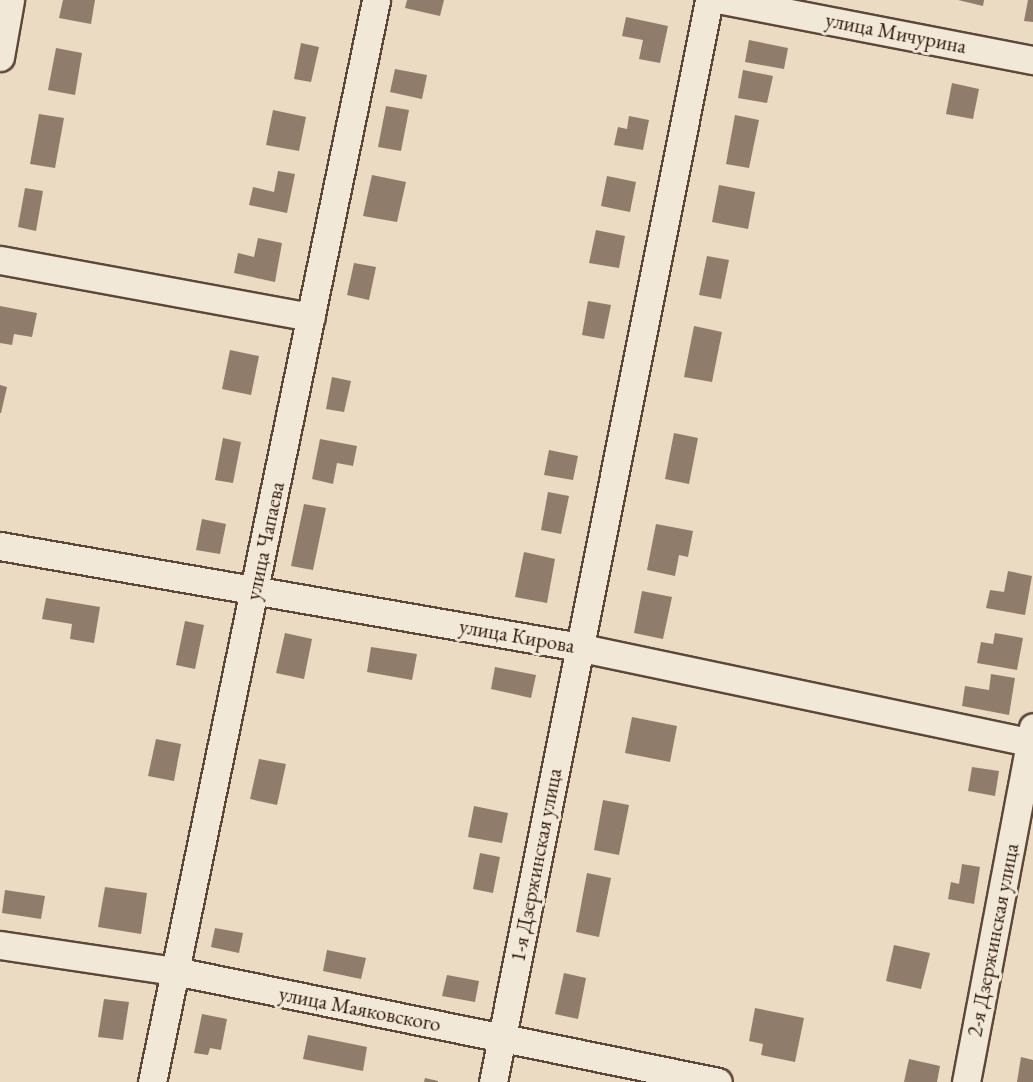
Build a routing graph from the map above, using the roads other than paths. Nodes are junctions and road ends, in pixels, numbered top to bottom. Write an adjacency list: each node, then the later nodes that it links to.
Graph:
1 (10, 0): 5 (street)
2 (376, 0): 8 (street, улица Чапаева)
3 (709, 0): 11 (street, 1-я Дзержинская улица)
4 (723, 0): 6 (street, улица Мичурина)
5 (0, 57)
6 (1033, 60)
7 (0, 260): 8 (street)
8 (311, 317): 10 (street, улица Чапаева)
9 (0, 546): 10 (street, улица Кирова)
10 (255, 590): 11 (street, улица Кирова); 14 (street, улица Чапаева)
11 (580, 648): 12 (street, улица Кирова); 15 (street, 1-я Дзержинская улица)
12 (1032, 734): 19 (street, 2-я Дзержинская улица)
13 (0, 945): 14 (street, улица Маяковского)
14 (175, 971): 15 (street, улица Маяковского); 16 (street, улица Чапаева)
15 (502, 1037): 17 (street, 1-я Дзержинская улица); 18 (street, улица Маяковского)
16 (152, 1082)
17 (493, 1082)
18 (718, 1082)
19 (966, 1082)

